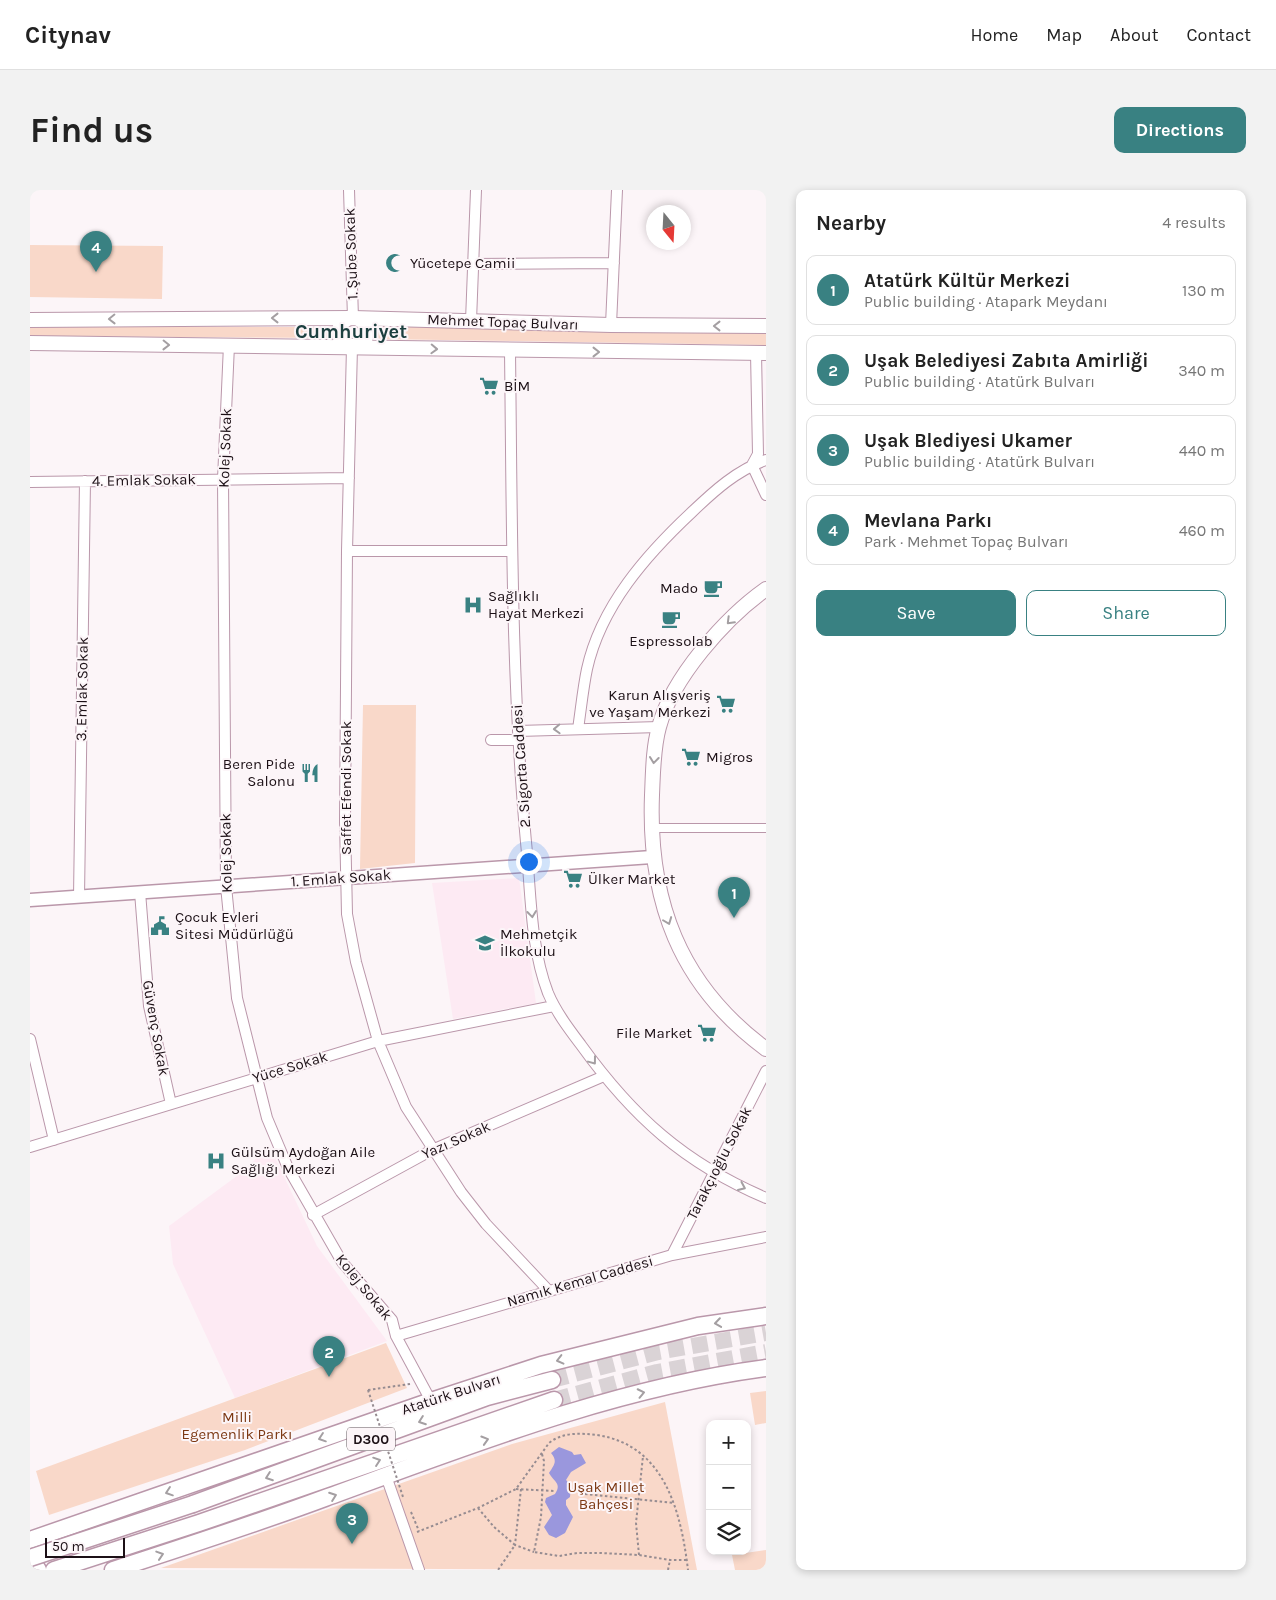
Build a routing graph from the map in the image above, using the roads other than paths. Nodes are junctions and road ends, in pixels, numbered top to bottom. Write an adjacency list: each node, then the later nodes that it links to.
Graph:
1 (349, 190): 6 (street, 1. Şube Sokak)
2 (476, 190): 5 (street)
3 (617, 190): 4 (street)
4 (614, 263): 5 (street); 9 (street)
5 (474, 264): 8 (street)
6 (353, 318): 7 (main road, Mehmet Topaç Bulvarı, one-way to 7); 8 (main road, Mehmet Topaç Bulvarı); 13 (main road); 13 (main road)
7 (30, 320)
8 (471, 321): 9 (main road, Mehmet Topaç Bulvarı)
9 (611, 325): 10 (main road, Mehmet Topaç Bulvarı, one-way to 9)
10 (766, 326)
11 (30, 343): 12 (main road, Mehmet Topaç Bulvarı, one-way to 12)
12 (229, 345): 13 (main road, Mehmet Topaç Bulvarı); 19 (street, Kolej Sokak)
13 (352, 347): 14 (main road, Mehmet Topaç Bulvarı, one-way to 14); 18 (street, Saffet Efendi Sokak)
14 (510, 351): 15 (main road, Mehmet Topaç Bulvarı, one-way to 15); 24 (street, 2. Sigorta Caddesi)
15 (761, 352): 17 (street)
16 (766, 460): 17 (street)
17 (752, 465): 22 (street); 27 (street)
18 (349, 478): 19 (street, 4. Emlak Sokak); 23 (street, Saffet Efendi Sokak)
19 (223, 479): 20 (street, 4. Emlak Sokak); 35 (street, Kolej Sokak)
20 (85, 481): 21 (street, 4. Emlak Sokak); 37 (street, 3. Emlak Sokak)
21 (30, 482)
22 (766, 495)
23 (347, 551): 24 (street); 34 (street, Saffet Efendi Sokak)
24 (512, 551): 28 (street, 2. Sigorta Caddesi)
25 (766, 589): 26 (main road, one-way to 26)
26 (658, 727): 27 (street); 30 (main road, one-way to 30)
27 (578, 729): 28 (street, one-way to 28)
28 (518, 735): 29 (street); 33 (street, 2. Sigorta Caddesi)
29 (491, 740)
30 (651, 828): 31 (street); 32 (main road)
31 (766, 828)
32 (652, 856): 33 (street, 1. Emlak Sokak); 42 (main road, one-way to 42)
33 (528, 865): 34 (street, 1. Emlak Sokak); 39 (street, 2. Sigorta Caddesi, one-way to 39)
34 (347, 878): 35 (street, 1. Emlak Sokak); 41 (street, Saffet Efendi Sokak)
35 (226, 886): 36 (street, 1. Emlak Sokak); 45 (street, Kolej Sokak)
36 (140, 892): 37 (street, 1. Emlak Sokak); 46 (street, Güvenç Sokak)
37 (78, 897): 38 (street, 1. Emlak Sokak)
38 (30, 900)
39 (554, 1006): 41 (street, Yüce Sokak); 44 (street, 2. Sigorta Caddesi, one-way to 44)
40 (30, 1040): 47 (street)
41 (378, 1041): 45 (street, Yüce Sokak); 49 (street, Saffet Efendi Sokak)
42 (766, 1049)
43 (766, 1071): 50 (street, Tarakçıoğlu Sokak)
44 (604, 1076): 49 (street, Yazı Sokak); 50 (street, 2. Sigorta Caddesi)
45 (255, 1077): 46 (street, Yüce Sokak); 52 (street, Kolej Sokak)
46 (171, 1104): 47 (street, Yüce Sokak)
47 (54, 1140): 48 (street, Yüce Sokak)
48 (30, 1147)
49 (432, 1150): 52 (street, Yazı Sokak); 55 (street, Saffet Efendi Sokak)
50 (714, 1173): 51 (street, 2. Sigorta Caddesi, one-way to 51); 54 (street, Tarakçıoğlu Sokak)
51 (766, 1198)
52 (313, 1215): 57 (street, Kolej Sokak)
53 (766, 1237): 54 (street, Namık Kemal Caddesi)
54 (672, 1255): 55 (street, Namık Kemal Caddesi)
55 (548, 1290): 57 (street, Namık Kemal Caddesi)
56 (766, 1316): 60 (highway, Atatürk Bulvarı, one-way to 60)
57 (396, 1336): 60 (street, Kolej Sokak)
58 (766, 1368): 62 (highway, one-way to 58)
59 (552, 1380): 64 (highway, Atatürk Bulvarı / D300, one-way to 64, bridge)
60 (431, 1400): 63 (highway, Atatürk Bulvarı, one-way to 63)
61 (554, 1400): 66 (highway, D300, one-way to 61)
62 (386, 1476): 67 (highway, one-way to 62); 68 (street)
63 (30, 1540)
64 (30, 1557): 65 (highway)
65 (38, 1570)
66 (54, 1570)
67 (113, 1570)
68 (419, 1570)

